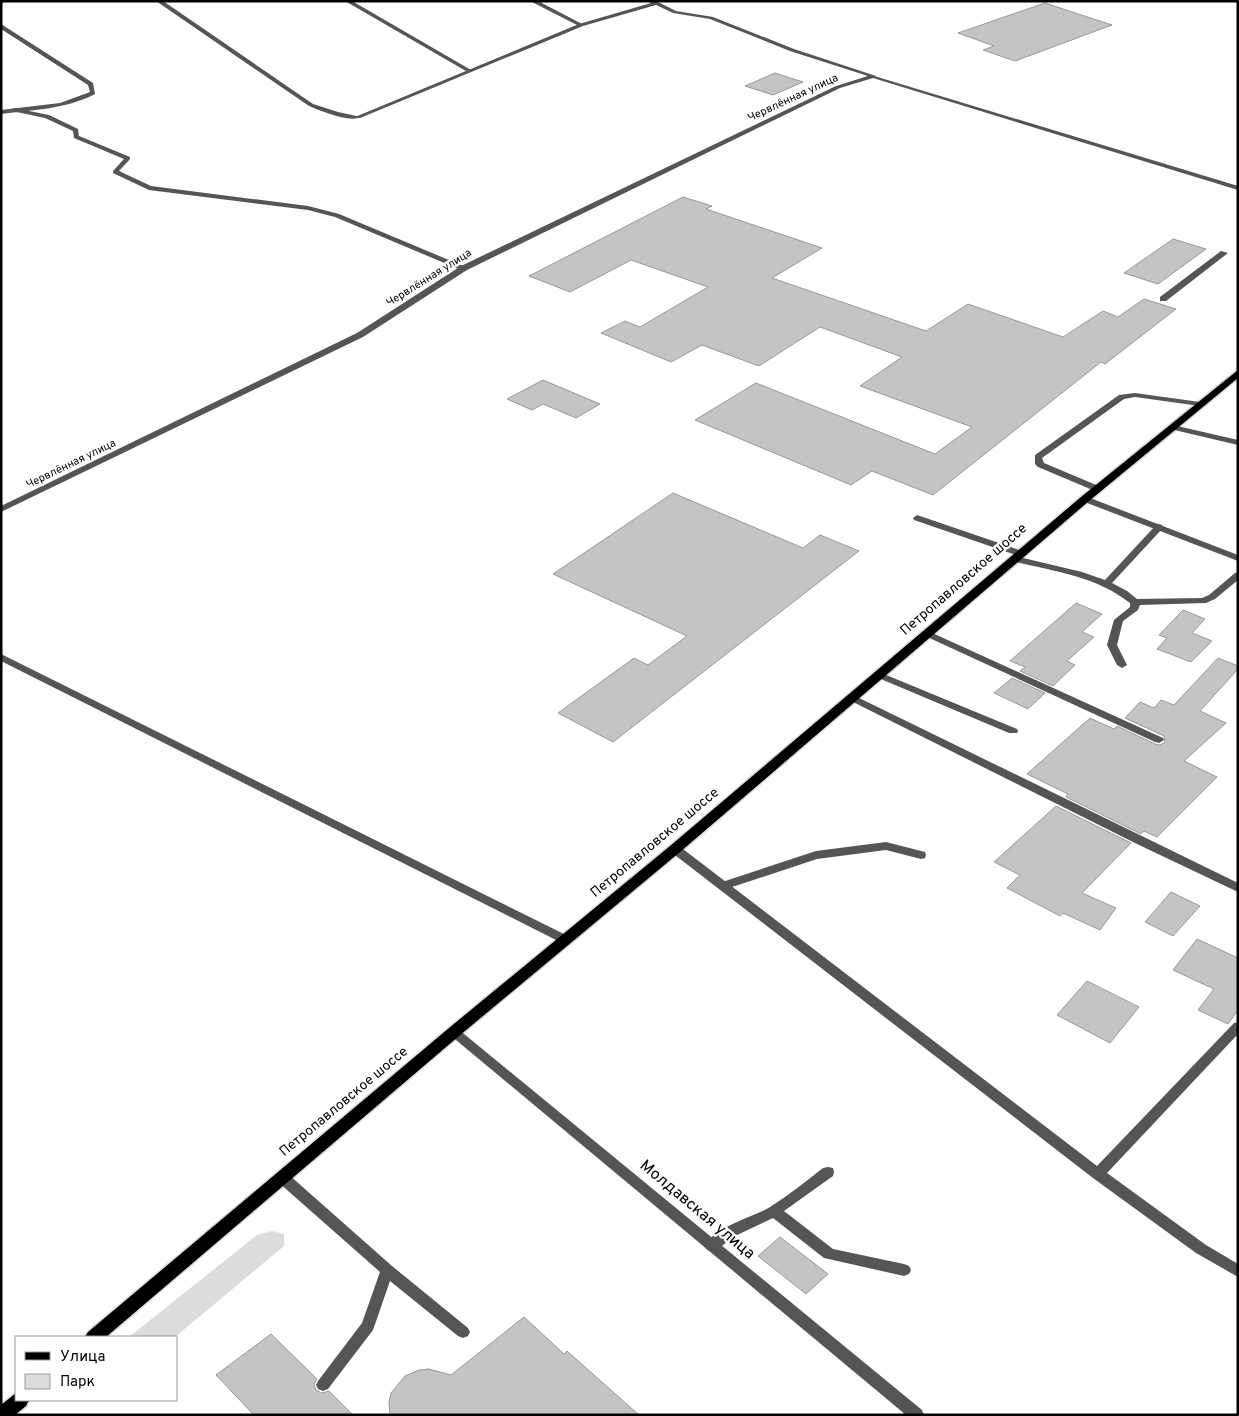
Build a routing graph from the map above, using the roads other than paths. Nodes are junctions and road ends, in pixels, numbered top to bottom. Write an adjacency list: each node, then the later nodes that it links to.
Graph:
1 (159, 1): 7 (street)
2 (348, 1): 7 (street)
3 (533, 1): 5 (street)
4 (653, 3): 5 (street); 8 (street)
5 (581, 25): 7 (street)
6 (1, 26): 9 (street)
7 (468, 70)
8 (873, 76): 11 (street); 13 (street, Червлённая улица)
9 (14, 110): 10 (street); 13 (street)
10 (1, 112)
11 (1238, 188)
12 (1224, 253): 14 (street)
13 (464, 268): 21 (street, Червлённая улица)
14 (1163, 299)
15 (1238, 373): 16 (main road, Петропавловское шоссе)
16 (1200, 404): 17 (main road, Петропавловское шоссе); 19 (street)
17 (1173, 427): 18 (street); 19 (main road, Петропавловское шоссе)
18 (1238, 443)
19 (1098, 489): 20 (main road, Петропавловское шоссе)
20 (1085, 499): 23 (street); 24 (main road, Петропавловское шоссе)
21 (1, 509)
22 (917, 518): 24 (street)
23 (1159, 527): 25 (street); 27 (street)
24 (1018, 556): 27 (street); 29 (main road, Петропавловское шоссе)
25 (1238, 558)
26 (1238, 575): 28 (street)
27 (1106, 584): 28 (street)
28 (1135, 602): 31 (street)
29 (928, 634): 32 (main road, Петропавловское шоссе); 35 (street)
30 (1, 657): 40 (street)
31 (1122, 665)
32 (879, 675): 33 (main road, Петропавловское шоссе); 34 (street)
33 (852, 698): 36 (main road, Петропавловское шоссе); 39 (street)
34 (1013, 731)
35 (1159, 740)
36 (676, 849): 38 (street); 40 (main road, Петропавловское шоссе)
37 (921, 855): 38 (street)
38 (723, 886): 44 (street)
39 (1238, 888)
40 (566, 940): 42 (main road, Петропавловское шоссе)
41 (1238, 1026): 44 (street)
42 (454, 1032): 45 (main road, Петропавловское шоссе); 47 (street, Молдавская улица)
43 (828, 1172): 46 (street)
44 (1098, 1174): 50 (street)
45 (282, 1178): 48 (street); 52 (main road, Петропавловское шоссе)
46 (774, 1211): 47 (street); 49 (street)
47 (712, 1246): 56 (street, Молдавская улица)
48 (387, 1270): 51 (street); 53 (street)
49 (904, 1270)
50 (1238, 1271)
51 (463, 1332)
52 (95, 1336)
53 (323, 1385)
54 (19, 1401): 55 (main road)
55 (2, 1415)
56 (917, 1415)

